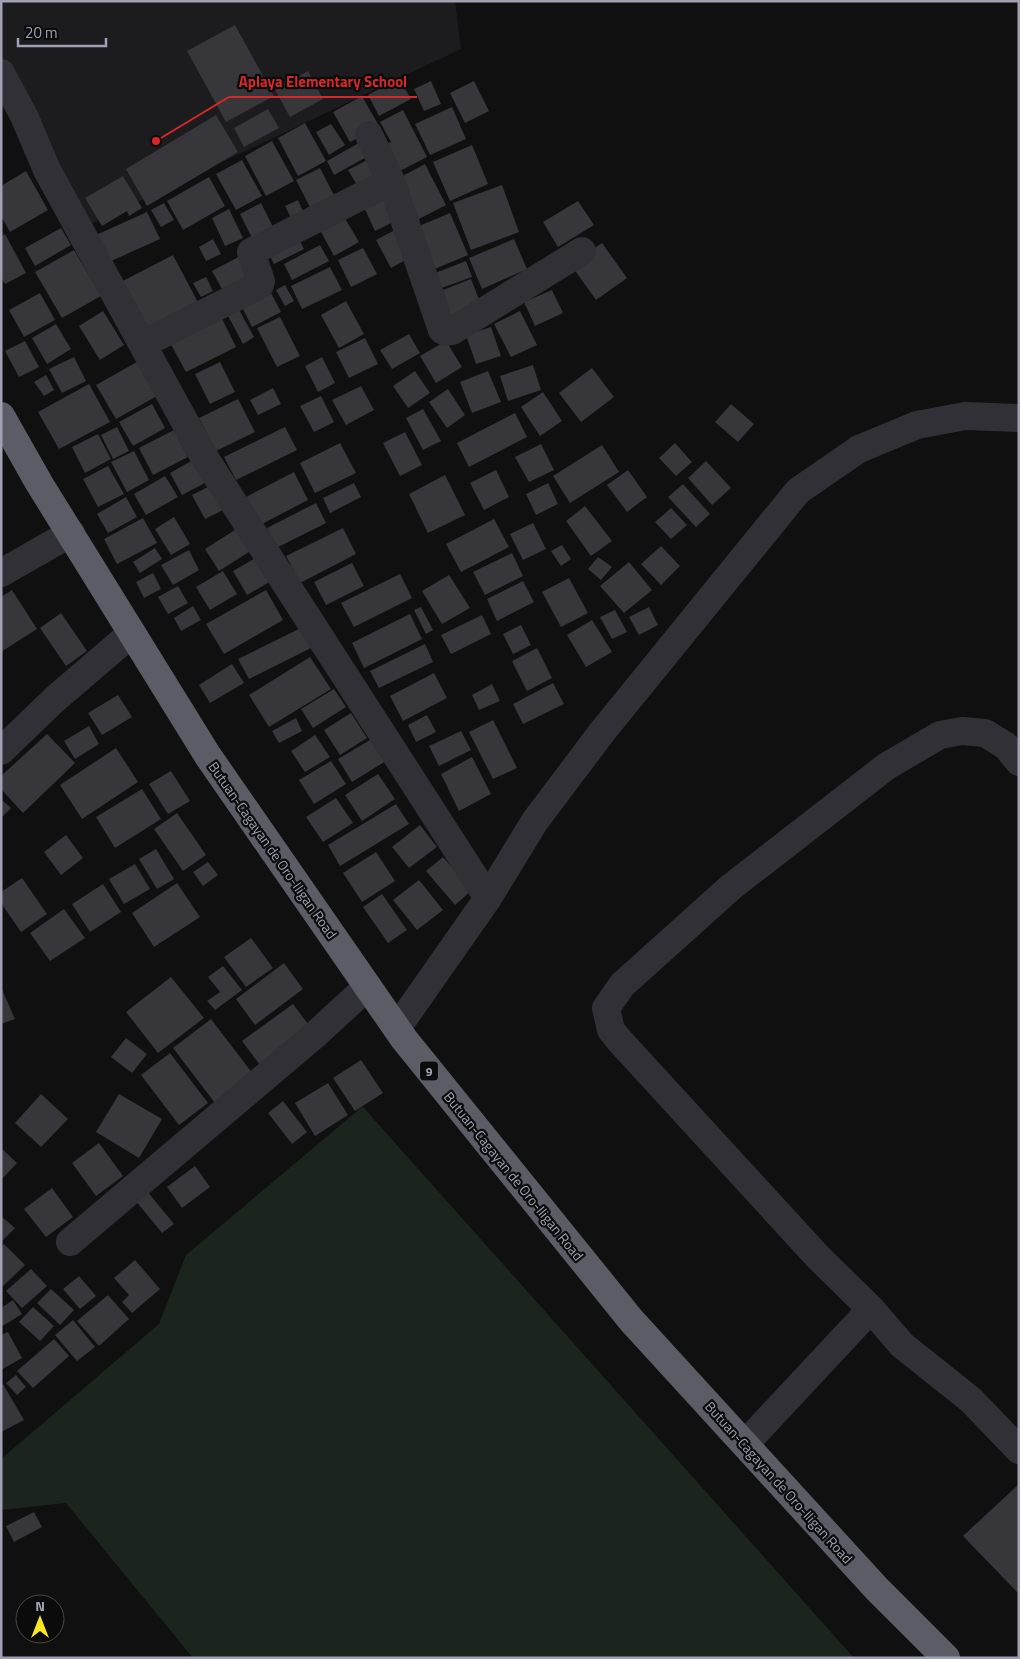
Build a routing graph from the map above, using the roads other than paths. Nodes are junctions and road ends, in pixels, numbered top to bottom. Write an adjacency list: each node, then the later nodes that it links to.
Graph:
1 (1, 73): 5 (street)
2 (369, 135): 3 (street)
3 (391, 181): 4 (street); 5 (street)
4 (582, 251)
5 (144, 344): 13 (street)
6 (1, 416): 8 (highway, Butuan-Cagayan de Oro-Iligan Road / 9)
7 (1019, 418): 13 (street)
8 (71, 532): 9 (street); 10 (highway, Butuan-Cagayan de Oro-Iligan Road / 9)
9 (1, 573)
10 (132, 633): 11 (street); 14 (highway, Butuan-Cagayan de Oro-Iligan Road / 9)
11 (1, 751)
12 (1019, 762): 17 (street)
13 (488, 898): 15 (street)
14 (367, 987): 15 (highway, Butuan-Cagayan de Oro-Iligan Road / 9); 16 (street)
15 (397, 1028): 18 (highway, Butuan-Cagayan de Oro-Iligan Road / 9)
16 (70, 1242)
17 (871, 1309): 18 (street); 19 (street)
18 (745, 1444): 20 (highway, Butuan-Cagayan de Oro-Iligan Road / 9)
19 (1019, 1450)
20 (946, 1658)

